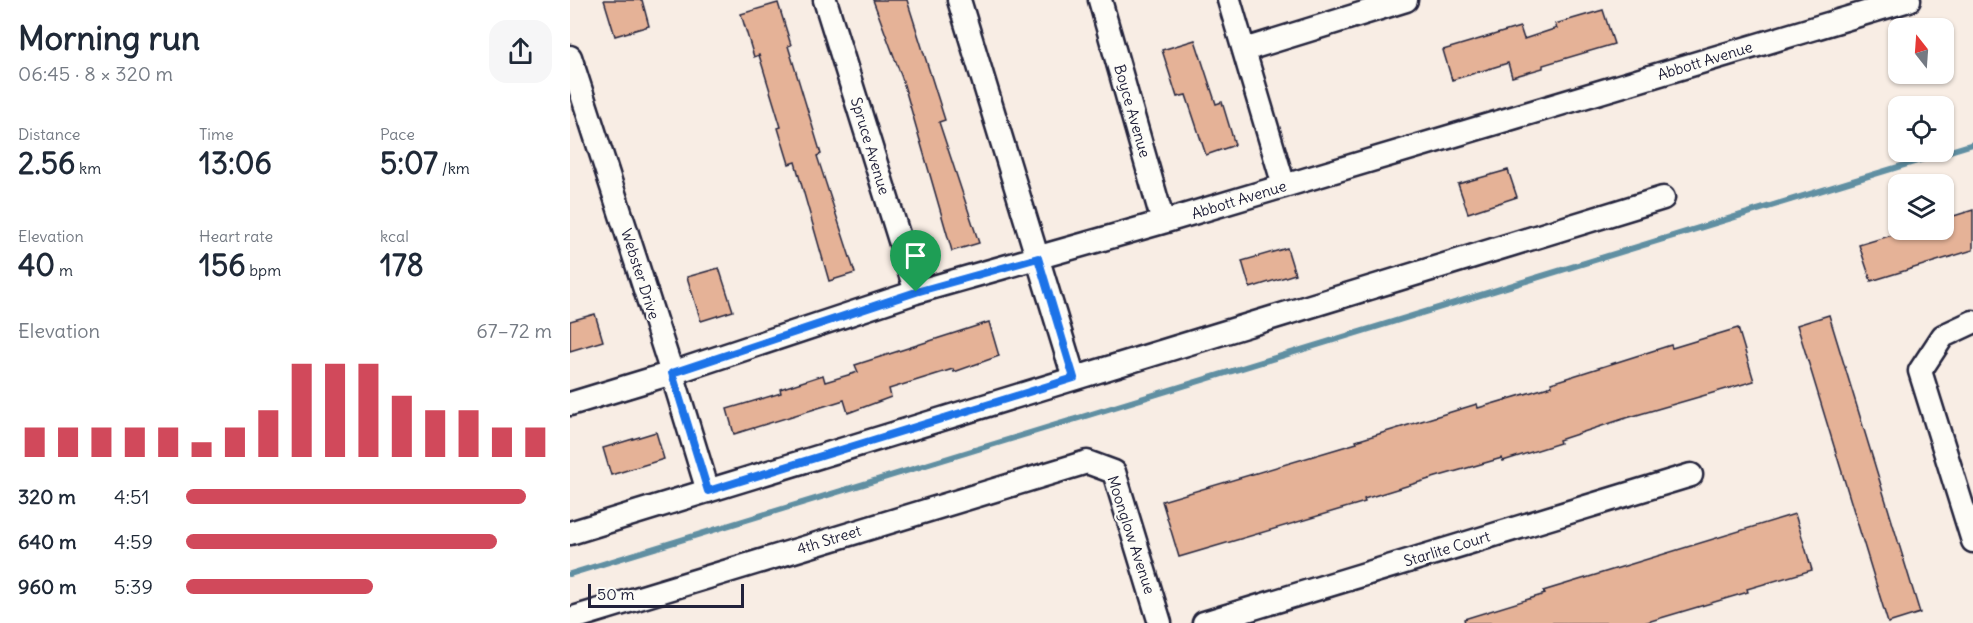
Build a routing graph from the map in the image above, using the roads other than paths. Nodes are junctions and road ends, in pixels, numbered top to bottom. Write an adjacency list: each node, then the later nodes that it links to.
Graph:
1 (825, 0): 13 (street, Spruce Avenue)
2 (959, 0): 12 (street)
3 (1100, 0): 11 (street, Boyce Avenue)
4 (1229, 0): 7 (street)
5 (1406, 0): 7 (street)
6 (1910, 0): 9 (street, Abbott Avenue)
7 (1244, 50): 9 (street)
8 (570, 57): 15 (street, Webster Drive)
9 (1284, 186): 11 (street, Abbott Avenue)
10 (1663, 198): 16 (street)
11 (1163, 222): 12 (street, Abbott Avenue)
12 (1038, 258): 13 (street, Abbott Avenue); 16 (street)
13 (916, 292): 15 (street, Abbott Avenue)
14 (1973, 322): 22 (street)
15 (672, 373): 17 (street, Abbott Avenue); 20 (street, Webster Drive)
16 (1074, 378): 20 (street)
17 (570, 404)
18 (1088, 462): 23 (street, 4th Street); 24 (street, Moonglow Avenue)
19 (1691, 475): 25 (street, Starlite Court)
20 (708, 491): 21 (street)
21 (570, 533)
22 (1973, 540)
23 (570, 619)
24 (1160, 623)
25 (1204, 623)

